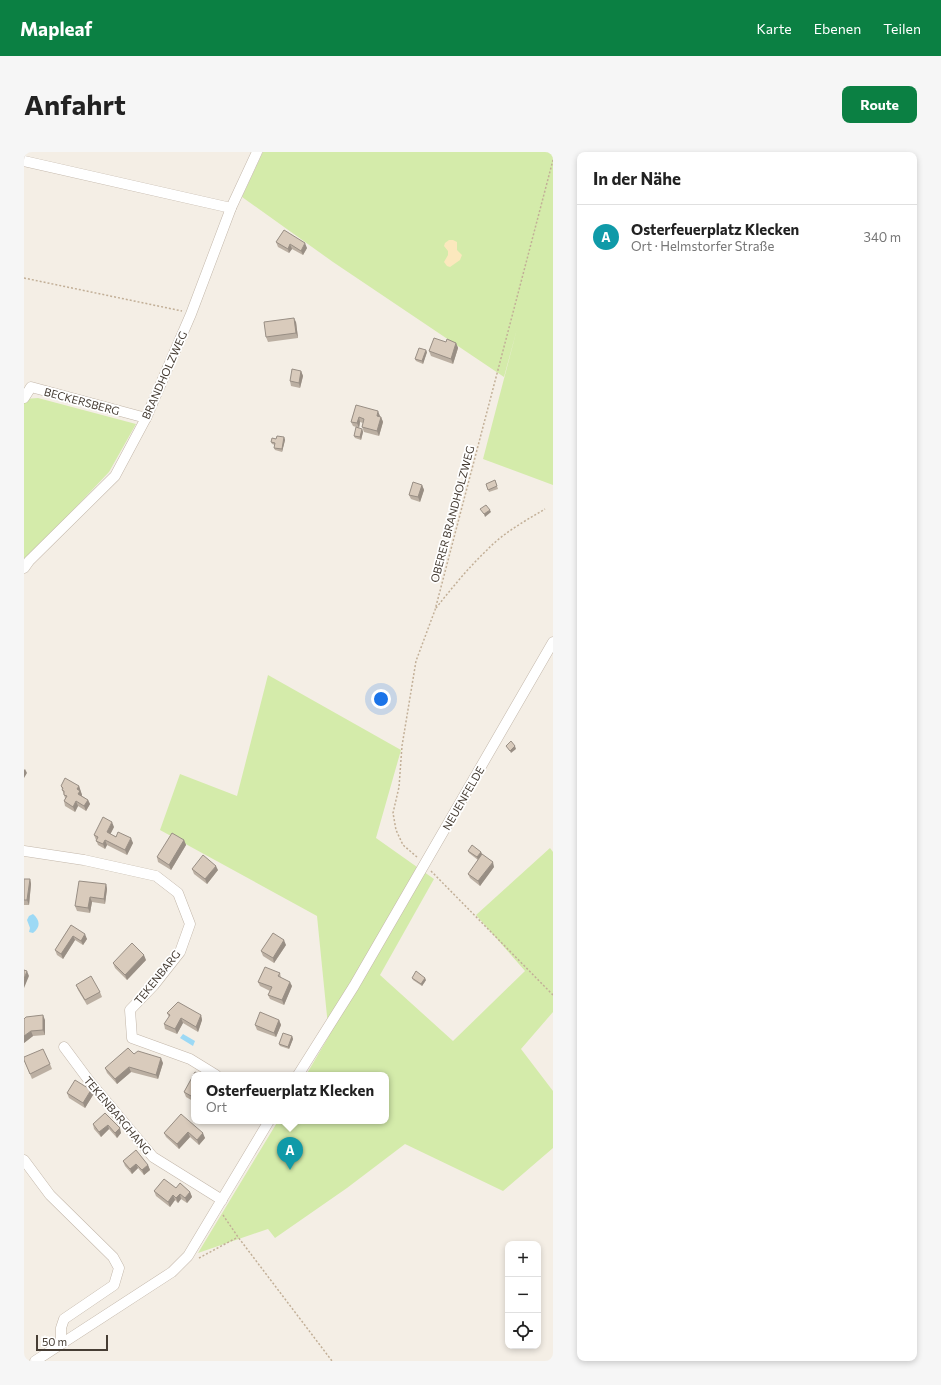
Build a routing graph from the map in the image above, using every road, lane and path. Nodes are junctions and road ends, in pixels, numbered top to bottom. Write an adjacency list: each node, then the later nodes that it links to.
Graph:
1 (257, 152): 4 (street, BRANDHOLZWEG)
2 (553, 160): 11 (path, OBERER BRANDHOLZWEG)
3 (24, 161): 4 (street)
4 (231, 208): 6 (street, BRANDHOLZWEG)
5 (24, 278): 6 (path)
6 (191, 314): 8 (street, BRANDHOLZWEG)
7 (24, 398): 8 (street, BECKERSBERG)
8 (146, 418): 10 (street, BRANDHOLZWEG)
9 (544, 509): 11 (path)
10 (24, 568)
11 (435, 610): 14 (path, OBERER BRANDHOLZWEG)
12 (553, 642): 14 (street, NEUENFELDE)
13 (24, 851): 17 (street, TEKENBARG)
14 (424, 864): 15 (path, OBERER BRANDHOLZWEG); 18 (street, NEUENFELDE)
15 (553, 995)
16 (64, 1046): 21 (street, TEKENBARGHANG)
17 (211, 1072)
18 (300, 1072)
19 (267, 1124): 21 (street)
20 (24, 1160): 24 (street)
21 (222, 1200): 22 (path); 24 (street)
22 (238, 1237): 23 (path); 26 (path)
23 (198, 1258)
24 (61, 1344): 25 (street)
25 (35, 1361)
26 (332, 1361)

